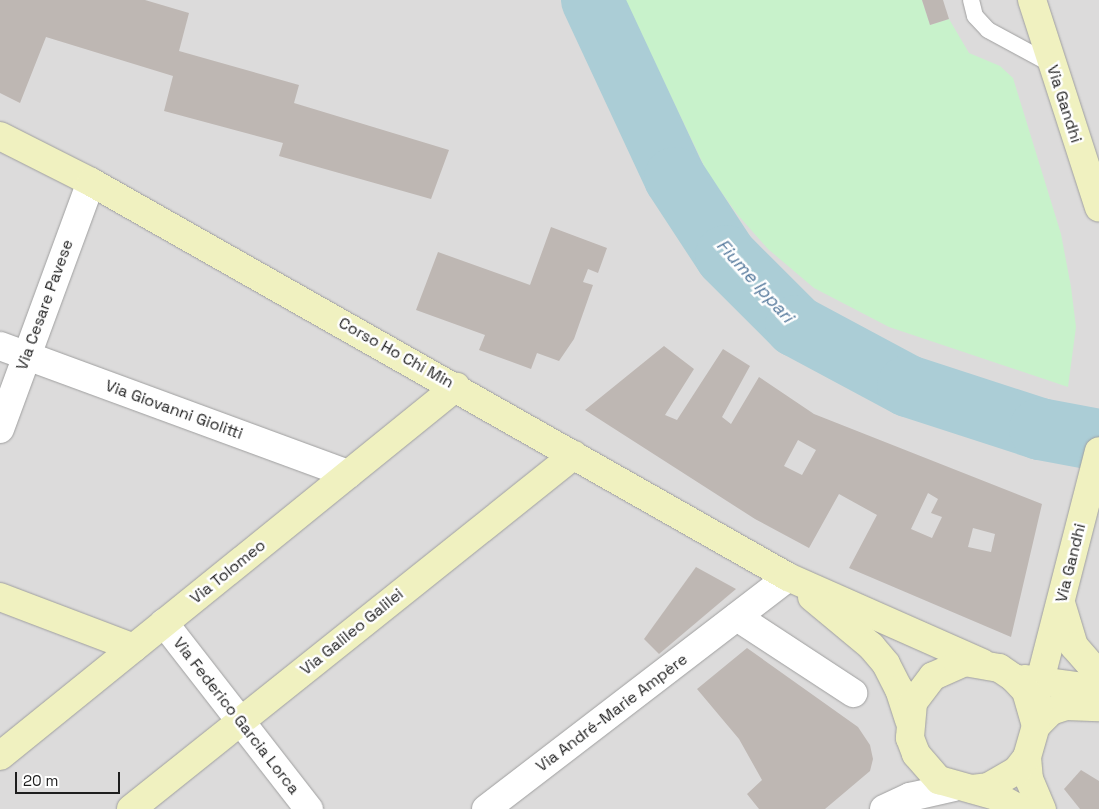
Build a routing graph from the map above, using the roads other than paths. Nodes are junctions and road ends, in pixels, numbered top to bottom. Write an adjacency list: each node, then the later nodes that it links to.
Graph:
1 (970, 0): 3 (lane)
2 (1032, 0): 3 (main road, Via Gandhi)
3 (1051, 64): 5 (main road, Via Gandhi)
4 (0, 136): 7 (main road, Corso Ho Chi Min)
5 (1074, 136): 6 (main road); 8 (main road, Via Gandhi)
6 (1099, 157)
7 (90, 182): 10 (street, Via Cesare Pavese); 11 (main road, Corso Ho Chi Min)
8 (1099, 207)
9 (0, 346): 10 (street, Via Giovanni Giolitti)
10 (27, 356): 12 (street, Via Cesare Pavese); 15 (street, Via Giovanni Giolitti)
11 (456, 387): 14 (main road, Corso Ho Chi Min); 15 (main road, Via Tolomeo)
12 (0, 429)
13 (1099, 451): 18 (main road, Via Gandhi)
14 (574, 455): 16 (main road, Corso Ho Chi Min); 31 (main road, Via Galileo Galilei)
15 (348, 474): 20 (main road, Via Tolomeo)
16 (788, 577): 19 (street, Via André-Marie Ampère); 23 (main road); 30 (main road)
17 (0, 597): 22 (main road)
18 (1060, 603): 21 (main road, Via Gandhi); 24 (main road)
19 (737, 617): 27 (street); 37 (street, Via André-Marie Ampère)
20 (164, 624): 22 (main road, Via Tolomeo); 31 (street, Via Federico Garcia Lorca)
21 (1050, 646): 23 (main road); 25 (main road, Via Gandhi)
22 (134, 648): 32 (main road, Via Tolomeo)
23 (998, 670): 25 (main road); 29 (main road); 30 (main road)
24 (1099, 675)
25 (1040, 681): 26 (main road); 29 (main road, Via Gandhi)
26 (1099, 689)
27 (853, 693)
28 (1099, 707): 29 (main road)
29 (1034, 717): 33 (main road)
30 (909, 720): 34 (main road)
31 (240, 721): 35 (main road, Via Galileo Galilei); 36 (street, Via Federico Garcia Lorca)
32 (0, 756)
33 (1027, 757): 34 (main road); 40 (main road)
34 (963, 788): 38 (street); 39 (main road)
35 (131, 809)
36 (309, 809)
37 (486, 809)
38 (884, 809)
39 (1019, 809)
40 (1042, 809)

